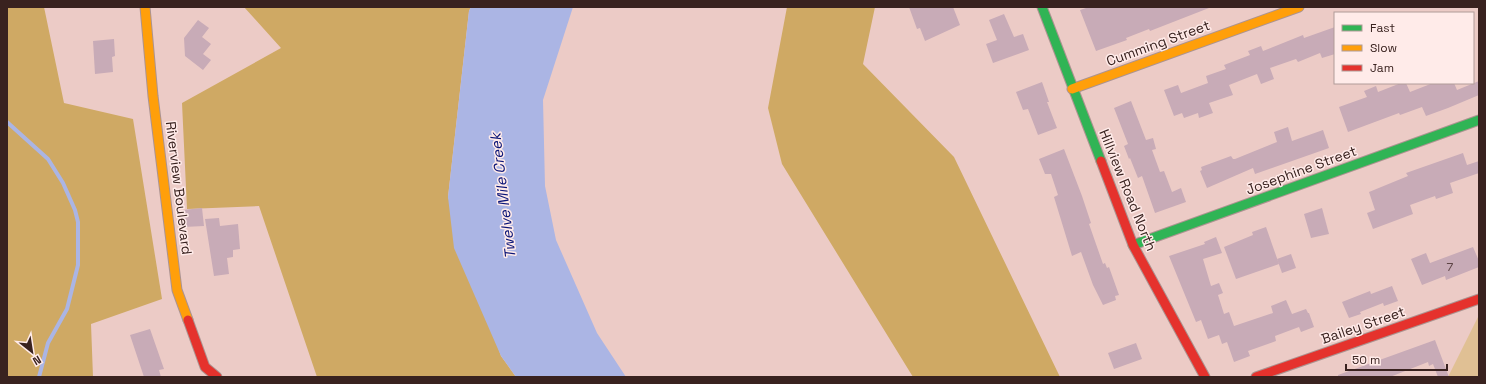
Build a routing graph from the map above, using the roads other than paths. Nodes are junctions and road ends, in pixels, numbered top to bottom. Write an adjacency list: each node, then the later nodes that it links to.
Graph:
1 (145, 7): 8 (street, Riverview Boulevard)
2 (1042, 7): 4 (street, Hillview Road North)
3 (1299, 7): 4 (street, Cumming Street)
4 (1072, 89): 6 (street, Hillview Road North)
5 (1479, 120): 6 (street, Josephine Street)
6 (1133, 246): 11 (street, Hillview Road North)
7 (1479, 299): 12 (street, Bailey Street)
8 (205, 367): 9 (street); 10 (street)
9 (202, 377)
10 (217, 377)
11 (1205, 377)
12 (1256, 377)

